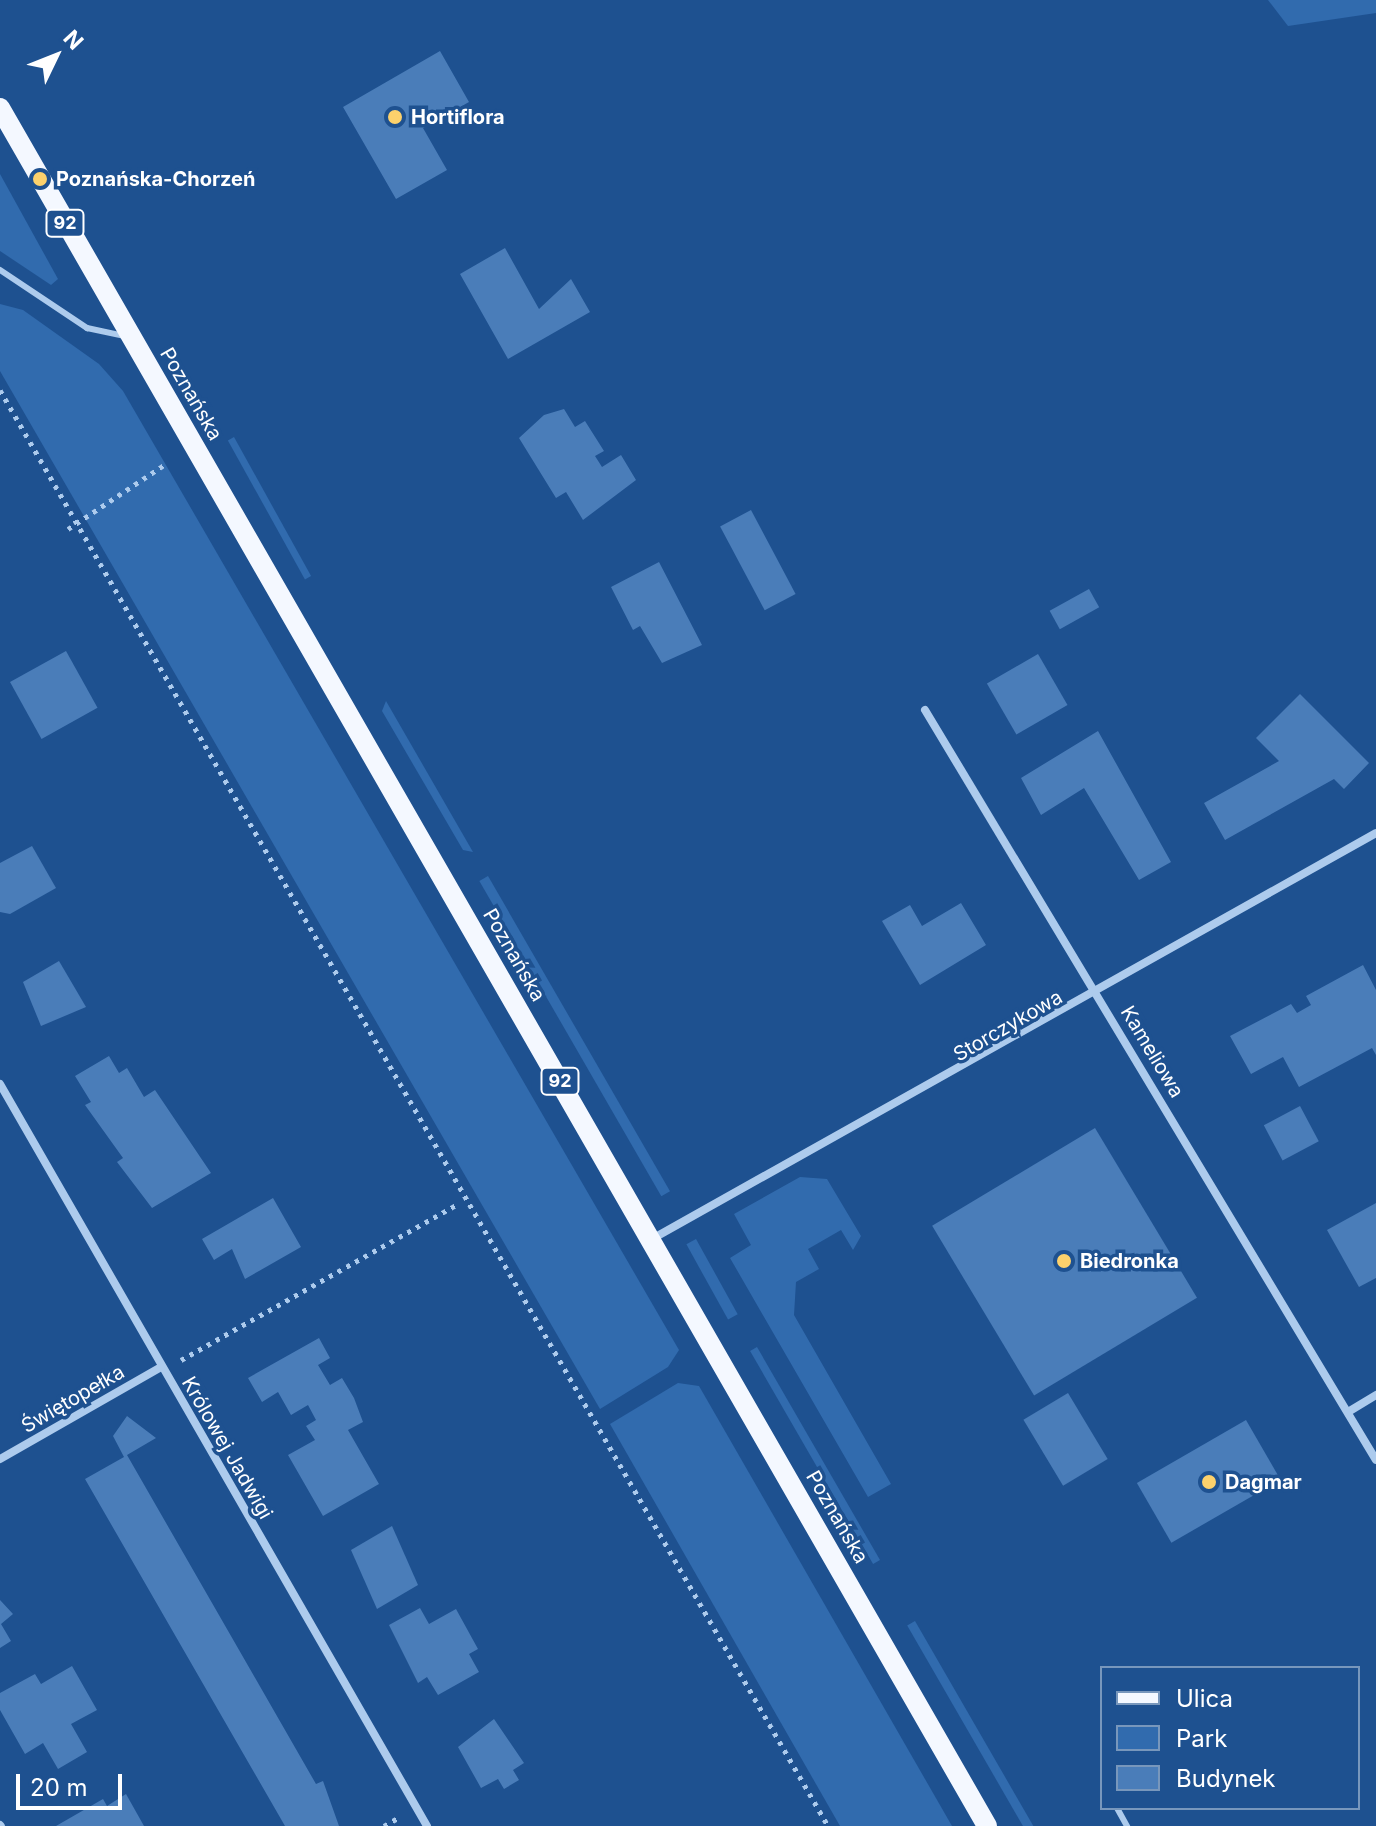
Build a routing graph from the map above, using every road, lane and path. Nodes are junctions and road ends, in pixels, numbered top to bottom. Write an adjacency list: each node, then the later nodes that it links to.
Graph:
1 (0, 108): 3 (main road, Poznańska / 92)
2 (0, 270): 3 (lane)
3 (131, 337): 13 (main road, Poznańska / 92)
4 (0, 390): 6 (path)
5 (167, 463): 6 (path)
6 (78, 524): 7 (path); 20 (path)
7 (68, 529)
8 (925, 710): 10 (street, Kameliowa)
9 (1376, 833): 10 (street, Storczykowa)
10 (1098, 993): 13 (street, Storczykowa); 16 (street, Kameliowa)
11 (0, 1084): 14 (street, Królowej Jadwigi)
12 (458, 1204): 14 (path)
13 (651, 1240): 21 (main road, Poznańska / 92)
14 (161, 1367): 17 (street, Świętopełka); 19 (street, Królowej Jadwigi)
15 (1376, 1395): 16 (street)
16 (1348, 1412): 18 (street, Kameliowa)
17 (0, 1459)
18 (1376, 1460)
19 (427, 1826)
20 (828, 1826)
21 (987, 1826)

